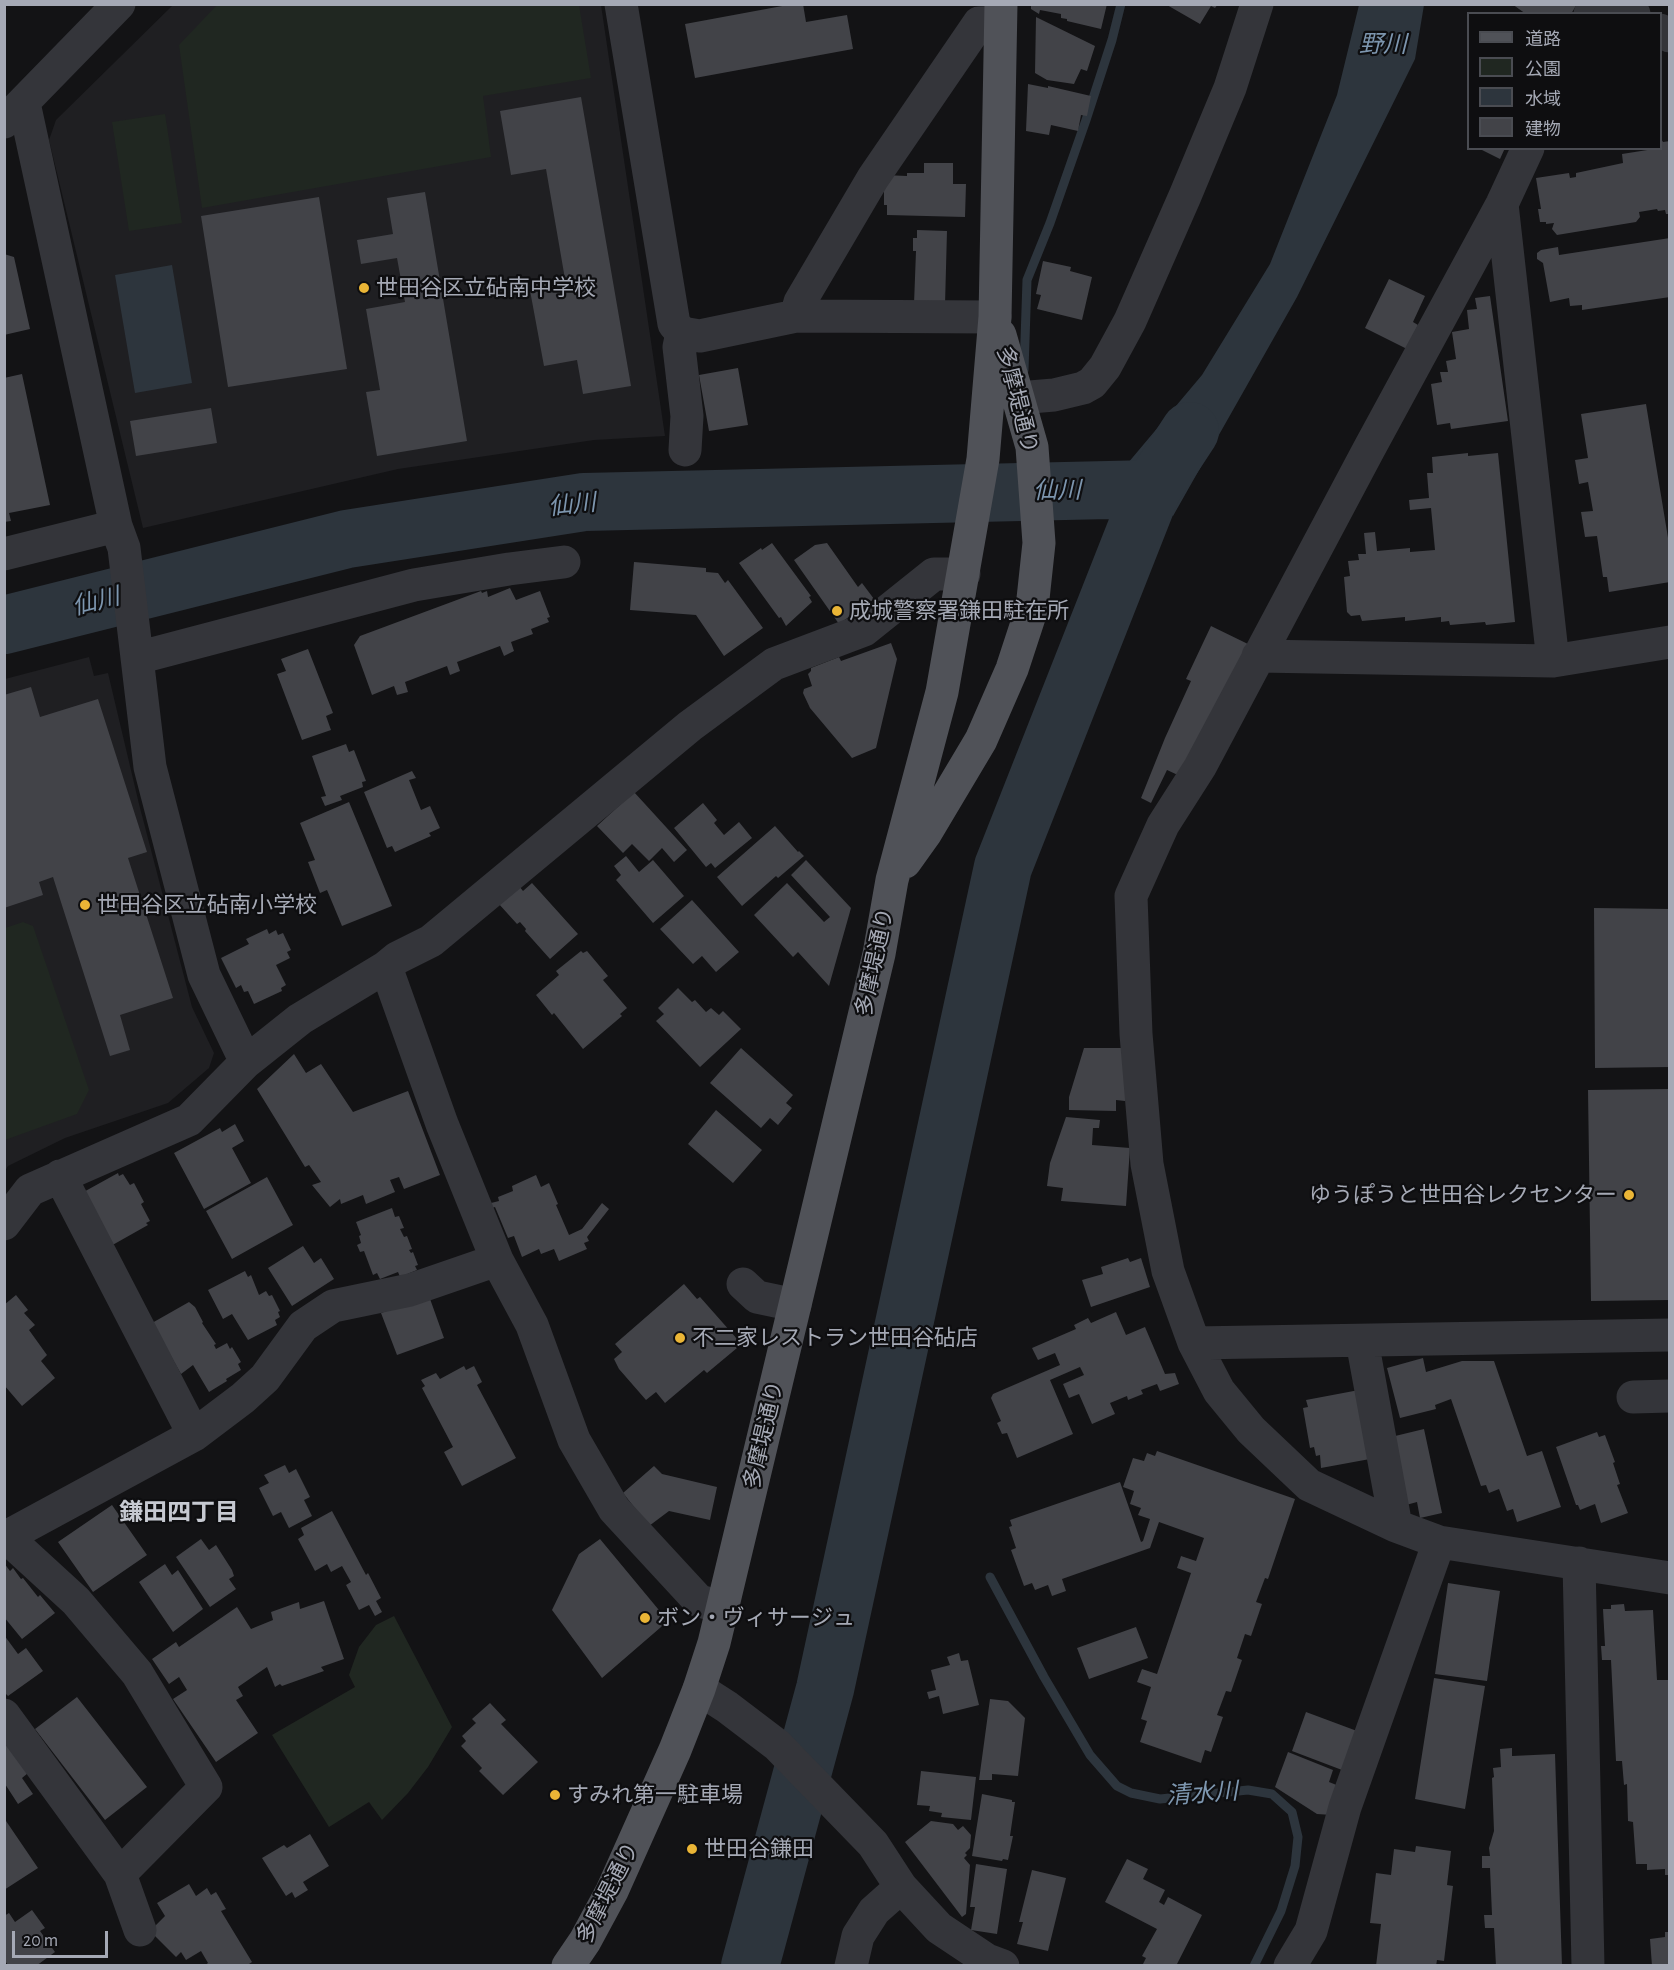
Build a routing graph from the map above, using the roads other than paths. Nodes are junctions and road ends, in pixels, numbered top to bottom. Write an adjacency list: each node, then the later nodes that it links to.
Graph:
1 (119, 4): 5 (street)
2 (621, 4): 10 (street)
3 (1257, 4): 11 (street)
4 (1001, 13): 8 (street); 9 (main road, 多摩堤通り)
5 (14, 113): 13 (street)
6 (1527, 150): 7 (street)
7 (1502, 204): 19 (street); 20 (street)
8 (796, 316): 9 (street); 10 (street)
9 (995, 317): 11 (main road, 多摩堤通り); 16 (main road, 多摩堤通り)
10 (682, 333): 12 (street)
11 (1018, 398): 21 (main road, 多摩堤通り)
12 (685, 450)
13 (120, 537): 14 (street); 18 (street)
14 (4, 554)
15 (564, 562): 18 (street)
16 (964, 574): 21 (main road, 多摩堤通り); 22 (street)
17 (1670, 642): 20 (street)
18 (136, 646): 23 (street)
19 (1258, 656): 20 (street); 31 (street)
20 (1553, 661)
21 (892, 880): 28 (main road, 多摩堤通り)
22 (386, 967): 23 (street); 26 (street)
23 (246, 1062): 24 (street)
24 (60, 1176): 25 (street); 34 (street)
25 (4, 1224)
26 (496, 1260): 34 (street); 40 (street)
27 (743, 1284): 28 (street)
28 (795, 1305): 40 (main road, 多摩堤通り)
29 (1670, 1335): 30 (street)
30 (1362, 1341): 31 (street); 35 (street)
31 (1194, 1344): 35 (street)
32 (1670, 1396): 33 (street)
33 (1634, 1397)
34 (194, 1435): 36 (street)
35 (1396, 1526): 37 (street)
36 (5, 1536): 43 (street)
37 (1439, 1542): 38 (street); 49 (street)
38 (1579, 1563): 39 (street); 50 (street)
39 (1670, 1578)
40 (723, 1607): 41 (main road, 多摩堤通り)
41 (699, 1689): 44 (street); 46 (main road, 多摩堤通り)
42 (4, 1715): 43 (street)
43 (120, 1874): 45 (street)
44 (901, 1887): 47 (street); 48 (street)
45 (140, 1930)
46 (568, 1965)
47 (851, 1965)
48 (1003, 1965)
49 (1290, 1965)
50 (1588, 1965)

